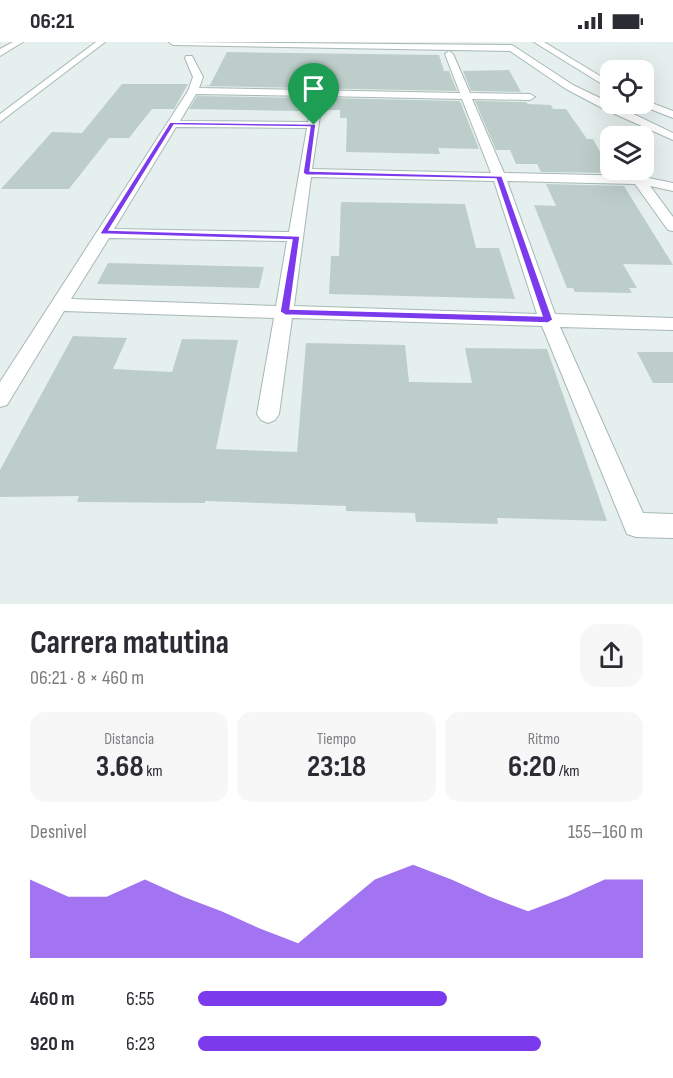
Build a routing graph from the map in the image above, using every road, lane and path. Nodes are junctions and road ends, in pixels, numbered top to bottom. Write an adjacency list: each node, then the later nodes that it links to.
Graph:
1 (19, 42): 5 (street)
2 (101, 42): 15 (street)
3 (172, 42): 18 (street)
4 (538, 42): 8 (street)
5 (0, 53)
6 (449, 54): 11 (street)
7 (189, 58): 9 (street)
8 (600, 80)
9 (194, 91): 10 (street); 16 (street)
10 (318, 93): 11 (street); 17 (street)
11 (467, 96): 12 (street); 22 (street)
12 (530, 97)
13 (654, 107): 14 (street)
14 (673, 115)
15 (0, 120)
16 (172, 124): 17 (street); 27 (street)
17 (314, 125): 19 (street)
18 (673, 137)
19 (306, 173): 22 (street); 28 (street)
20 (673, 174): 21 (street)
21 (654, 175)
22 (499, 177): 23 (street); 31 (street)
23 (600, 179)
24 (639, 180): 25 (street); 26 (street)
25 (673, 187)
26 (673, 227)
27 (104, 233): 28 (street); 29 (street)
28 (297, 237): 30 (street)
29 (59, 305): 30 (street); 33 (street)
30 (285, 312): 31 (street); 34 (street)
31 (548, 320): 32 (street); 35 (street)
32 (673, 324)
33 (0, 399)
34 (268, 414)
35 (673, 526)

